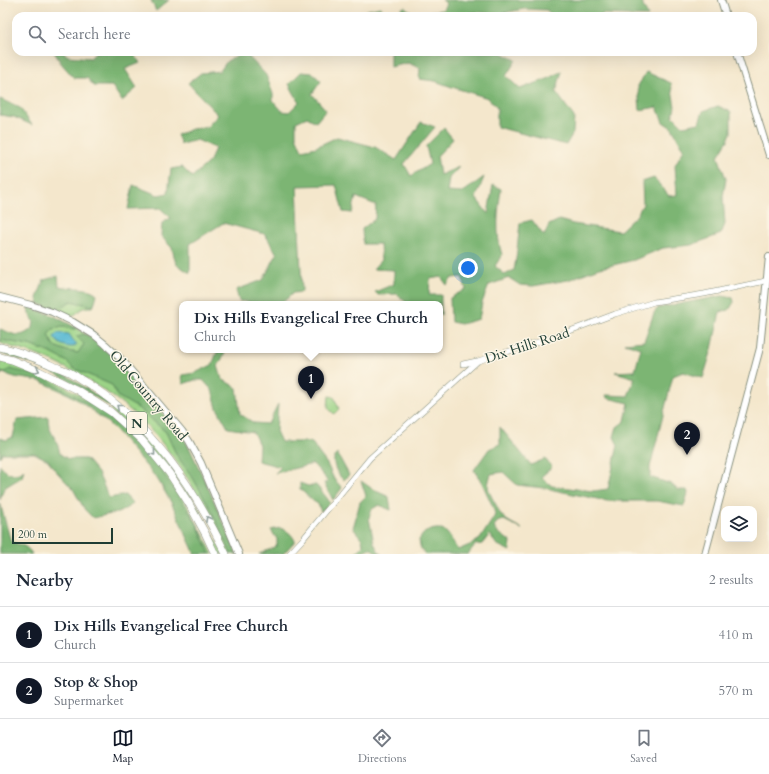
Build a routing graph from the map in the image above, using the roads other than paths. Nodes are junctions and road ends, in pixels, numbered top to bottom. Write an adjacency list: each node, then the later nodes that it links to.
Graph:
1 (720, 0): 2 (main road)
2 (724, 12)
3 (738, 56): 4 (main road)
4 (769, 155)
5 (769, 256): 6 (main road)
6 (768, 280): 10 (street, Dix Hills Road); 16 (main road)
7 (0, 297): 14 (main road, Old Country Road)
8 (0, 346): 13 (highway, N, one-way to 8)
9 (0, 357): 12 (highway, N, one-way to 12)
10 (478, 361): 11 (street); 15 (street, Dix Hills Road)
11 (463, 364)
12 (215, 554)
13 (226, 554)
14 (239, 554)
15 (289, 554)
16 (705, 554)

